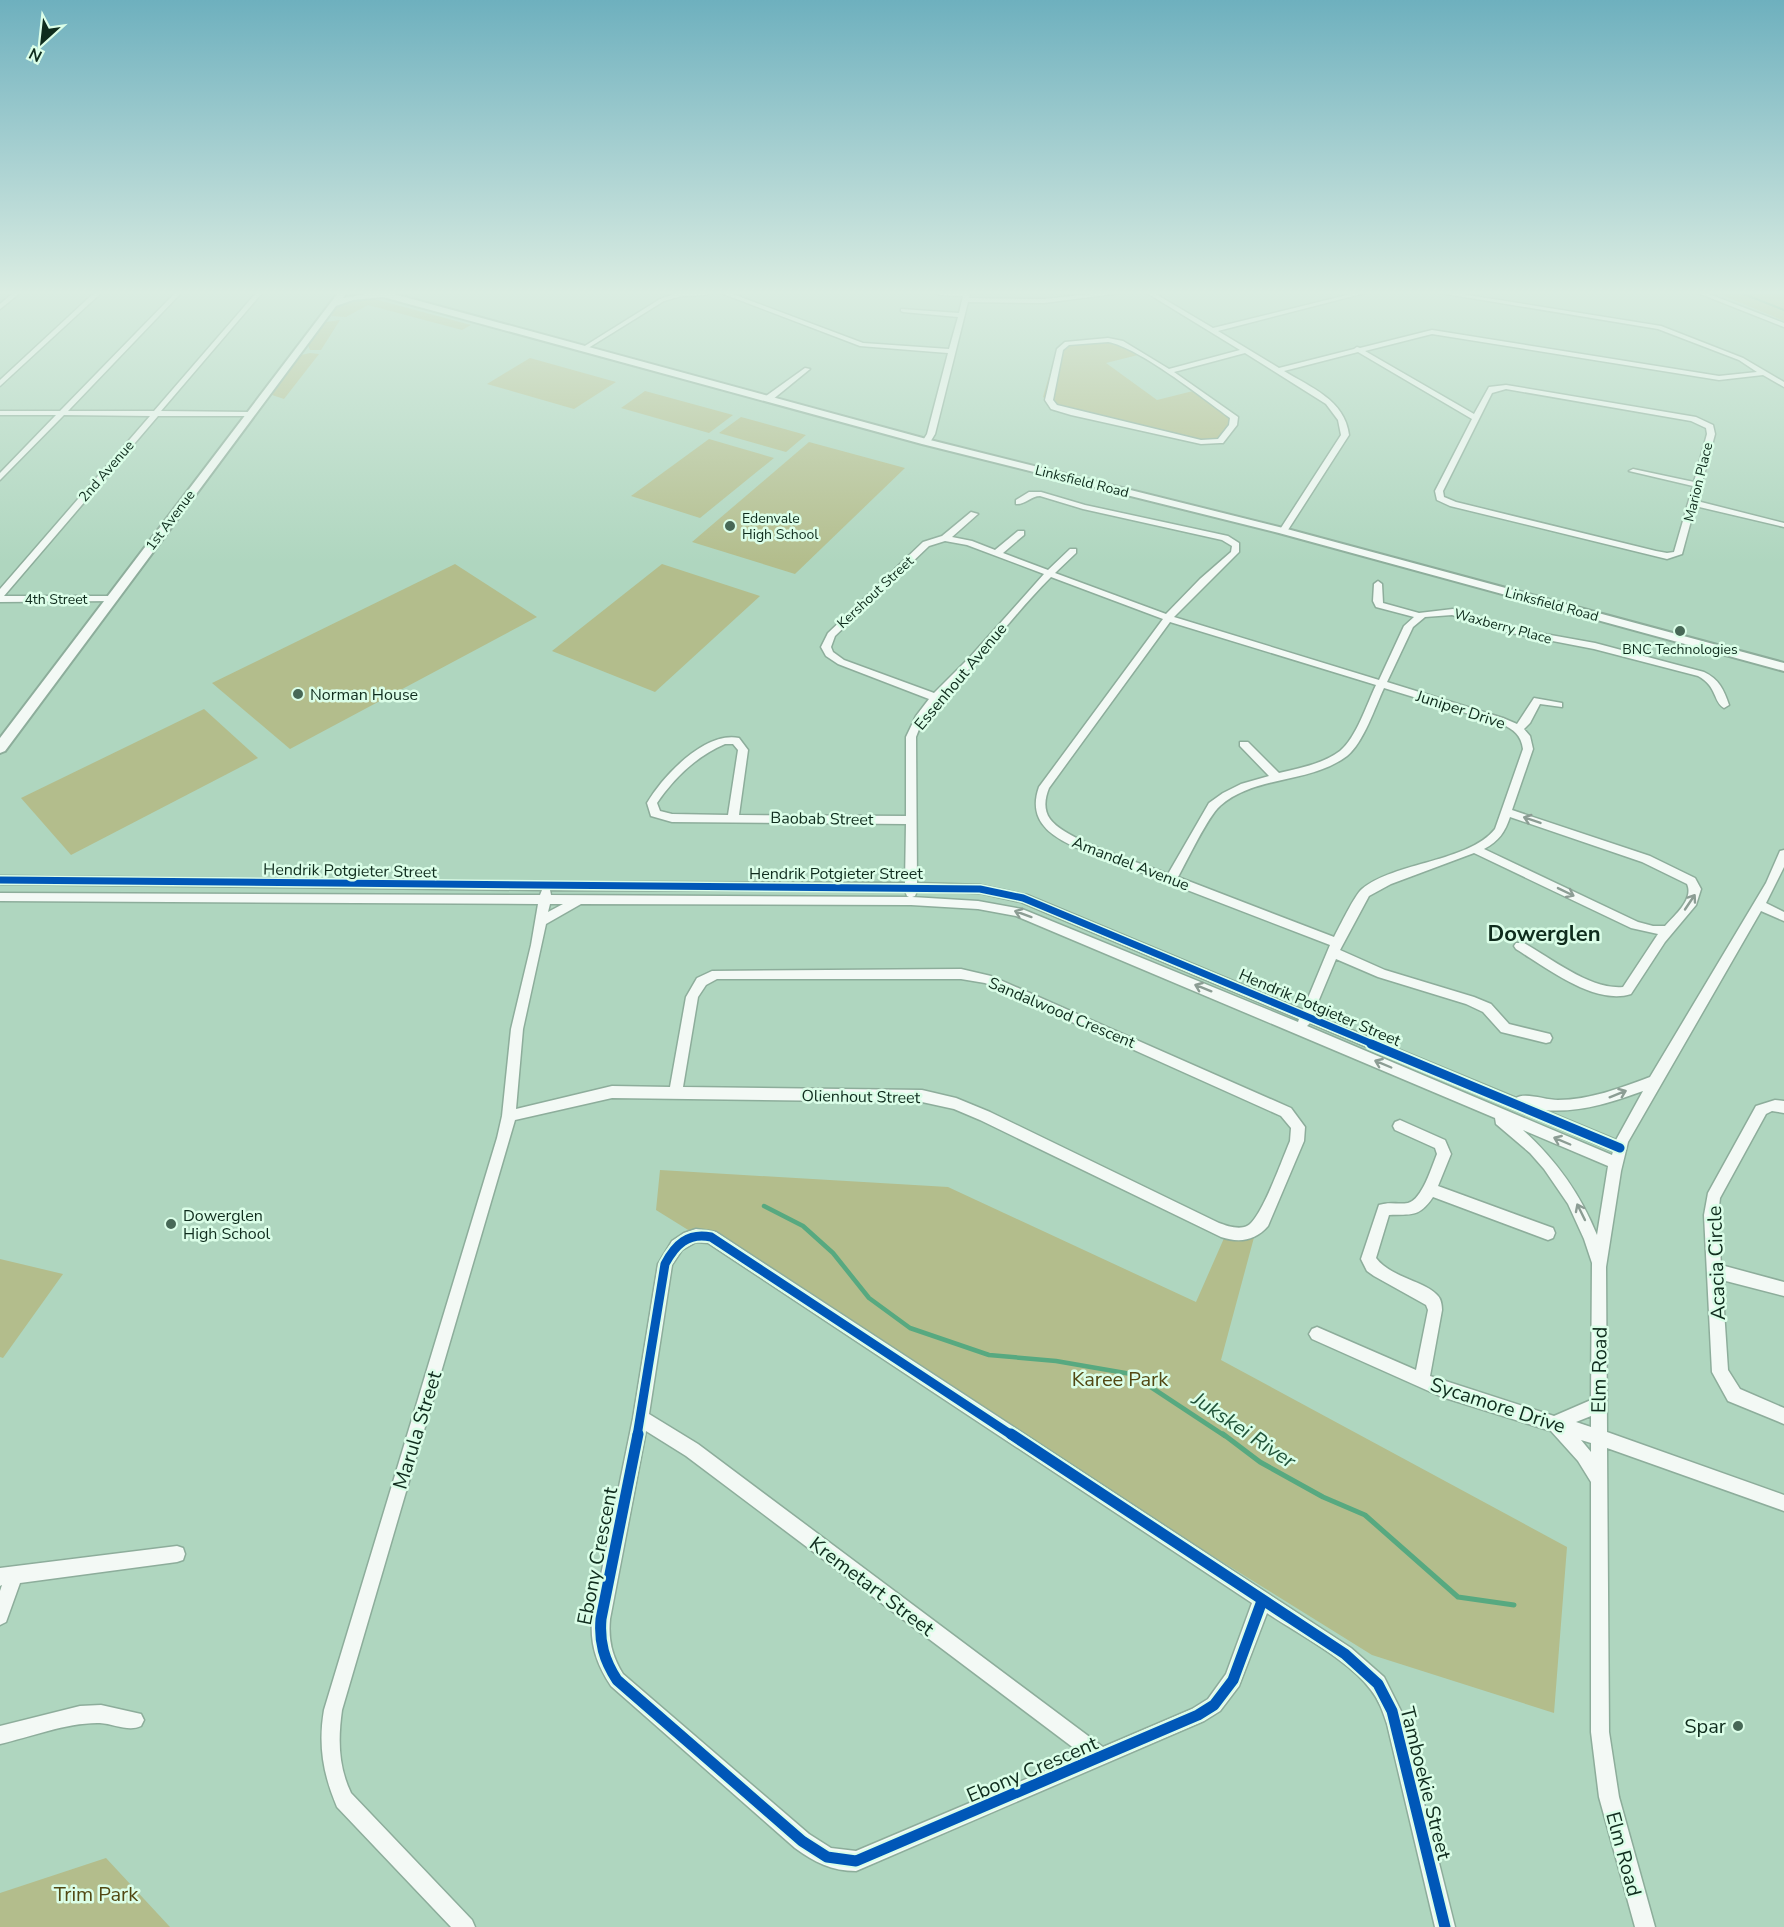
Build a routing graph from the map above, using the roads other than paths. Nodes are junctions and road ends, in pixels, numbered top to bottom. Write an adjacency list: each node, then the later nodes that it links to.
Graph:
1 (92, 383): 13 (street)
2 (182, 383): 14 (street, 2nd Avenue)
3 (273, 383): 15 (main road, 1st Avenue)
4 (712, 383): 11 (main road, Linksfield Road)
5 (789, 383): 11 (street)
6 (944, 383): 17 (street)
7 (1052, 383): 8 (street)
8 (1184, 383)
9 (1299, 383): 25 (street)
10 (1415, 383): 16 (street)
11 (769, 398): 17 (main road, Linksfield Road)
12 (0, 413): 13 (street)
13 (63, 413): 14 (street); 19 (street)
14 (156, 413): 15 (street); 32 (street, 2nd Avenue)
15 (250, 414): 33 (main road, 1st Avenue)
16 (1476, 418): 20 (street, Marion Place); 22 (street, Marion Place)
17 (926, 442): 25 (main road, Linksfield Road)
18 (1633, 471): 20 (street)
19 (0, 478)
20 (1697, 484): 22 (street, Marion Place)
21 (1019, 502): 35 (street, Amandel Avenue)
22 (1693, 503): 24 (street)
23 (974, 514): 27 (street)
24 (1784, 525)
25 (1283, 531): 36 (main road, Linksfield Road)
26 (1021, 533): 29 (street)
27 (945, 538): 29 (street); 40 (street, Kershout Street)
28 (1073, 550): 30 (street, Essenhout Avenue)
29 (997, 553): 30 (street)
30 (1048, 573): 35 (street, Juniper Drive); 40 (street, Essenhout Avenue)
31 (1378, 584): 34 (street)
32 (0, 597): 33 (street, 4th Street)
33 (111, 599): 45 (main road, 1st Avenue)
34 (1419, 616): 39 (street); 42 (street, Waxberry Place)
35 (1168, 618): 39 (street, Juniper Drive); 52 (street, Amandel Avenue)
36 (1761, 661): 37 (main road, Linksfield Road); 38 (main road)
37 (1784, 667)
38 (1784, 675)
39 (1382, 683): 43 (street, Juniper Drive); 46 (street)
40 (937, 698): 49 (street, Essenhout Avenue)
41 (1559, 705): 43 (street)
42 (1724, 705)
43 (1518, 729): 47 (street, Juniper Drive)
44 (1244, 744): 46 (street)
45 (0, 748)
46 (1276, 777): 52 (street)
47 (1507, 812): 50 (street, Juniper Drive); 66 (street, one-way to 47)
48 (733, 817): 48 (street, Baobab Street); 49 (street, Baobab Street)
49 (911, 820): 55 (street, Essenhout Avenue)
50 (1475, 849): 65 (street, one-way to 65); 68 (street, Juniper Drive)
51 (1784, 854): 62 (street, Elm Road)
52 (1171, 879): 68 (street, Amandel Avenue)
53 (0, 880): 54 (street, Hendrik Potgieter Street)
54 (104, 881): 56 (street, Hendrik Potgieter Street); 58 (street)
55 (910, 887): 56 (street, Hendrik Potgieter Street); 61 (street, Essenhout Avenue); 70 (street, Hendrik Potgieter Street)
56 (546, 893): 59 (street, Hendrik Potgieter Street); 60 (street, Hendrik Potgieter Street); 64 (street, Marula Street)
57 (0, 897): 58 (street, Hendrik Potgieter Street)
58 (96, 897): 59 (street, Hendrik Potgieter Street)
59 (516, 900): 64 (street)
60 (579, 900): 61 (street, Hendrik Potgieter Street); 64 (street)
61 (910, 901): 71 (street, Hendrik Potgieter Street, one-way to 61)
62 (1758, 904): 63 (street); 73 (street, Elm Road)
63 (1784, 917)
64 (542, 920): 78 (street, Marula Street)
65 (1635, 925): 66 (street); 69 (street)
66 (1669, 930): 69 (street)
67 (1520, 946): 69 (street)
68 (1335, 948): 70 (street, Juniper Drive); 72 (street, Amandel Avenue)
69 (1654, 949)
70 (1306, 1016): 71 (street, Juniper Drive); 74 (street, Hendrik Potgieter Street)
71 (1301, 1029): 77 (street, Hendrik Potgieter Street, one-way to 71)
72 (1546, 1038)
73 (1655, 1081): 74 (street, one-way to 73); 80 (street, Elm Road)
74 (1479, 1090): 80 (street, Hendrik Potgieter Street)
75 (675, 1091): 78 (street, Olienhout Street); 83 (street, Olienhout Street); 83 (street, Sandalwood Crescent)
76 (1784, 1107): 86 (street, Acacia Circle)
77 (1484, 1108): 81 (street, Hendrik Potgieter Street, one-way to 77); 85 (street, one-way to 77)
78 (509, 1116): 104 (street, Marula Street)
79 (1400, 1126): 82 (street)
80 (1620, 1148): 81 (street, Elm Road)
81 (1616, 1163): 85 (street, Elm Road)
82 (1429, 1189): 84 (street); 89 (street)
83 (1255, 1229)
84 (1548, 1233)
85 (1599, 1267): 90 (street, Elm Road)
86 (1716, 1271): 87 (street); 91 (street, Acacia Circle)
87 (1784, 1288)
88 (1317, 1334): 89 (street, Sycamore Drive)
89 (1422, 1380): 93 (street, Sycamore Drive)
90 (1599, 1405): 93 (street); 94 (street, Elm Road)
91 (1784, 1416)
92 (640, 1418): 99 (street, Ebony Crescent); 103 (street, Kremetart Street); 103 (street, Ebony Crescent)
93 (1555, 1423): 94 (street, Sycamore Drive); 95 (street)
94 (1598, 1437): 95 (street, Elm Road); 96 (street, Sycamore Drive)
95 (1599, 1479): 106 (street, Elm Road)
96 (1784, 1503)
97 (177, 1554): 98 (street)
98 (7, 1576): 100 (street)
99 (1262, 1601): 103 (street, Ebony Crescent); 105 (street, Tamboekie Street)
100 (0, 1616)
101 (135, 1719): 102 (street)
102 (0, 1735)
103 (1101, 1757)
104 (465, 1927)
105 (1445, 1927)
106 (1645, 1927)

